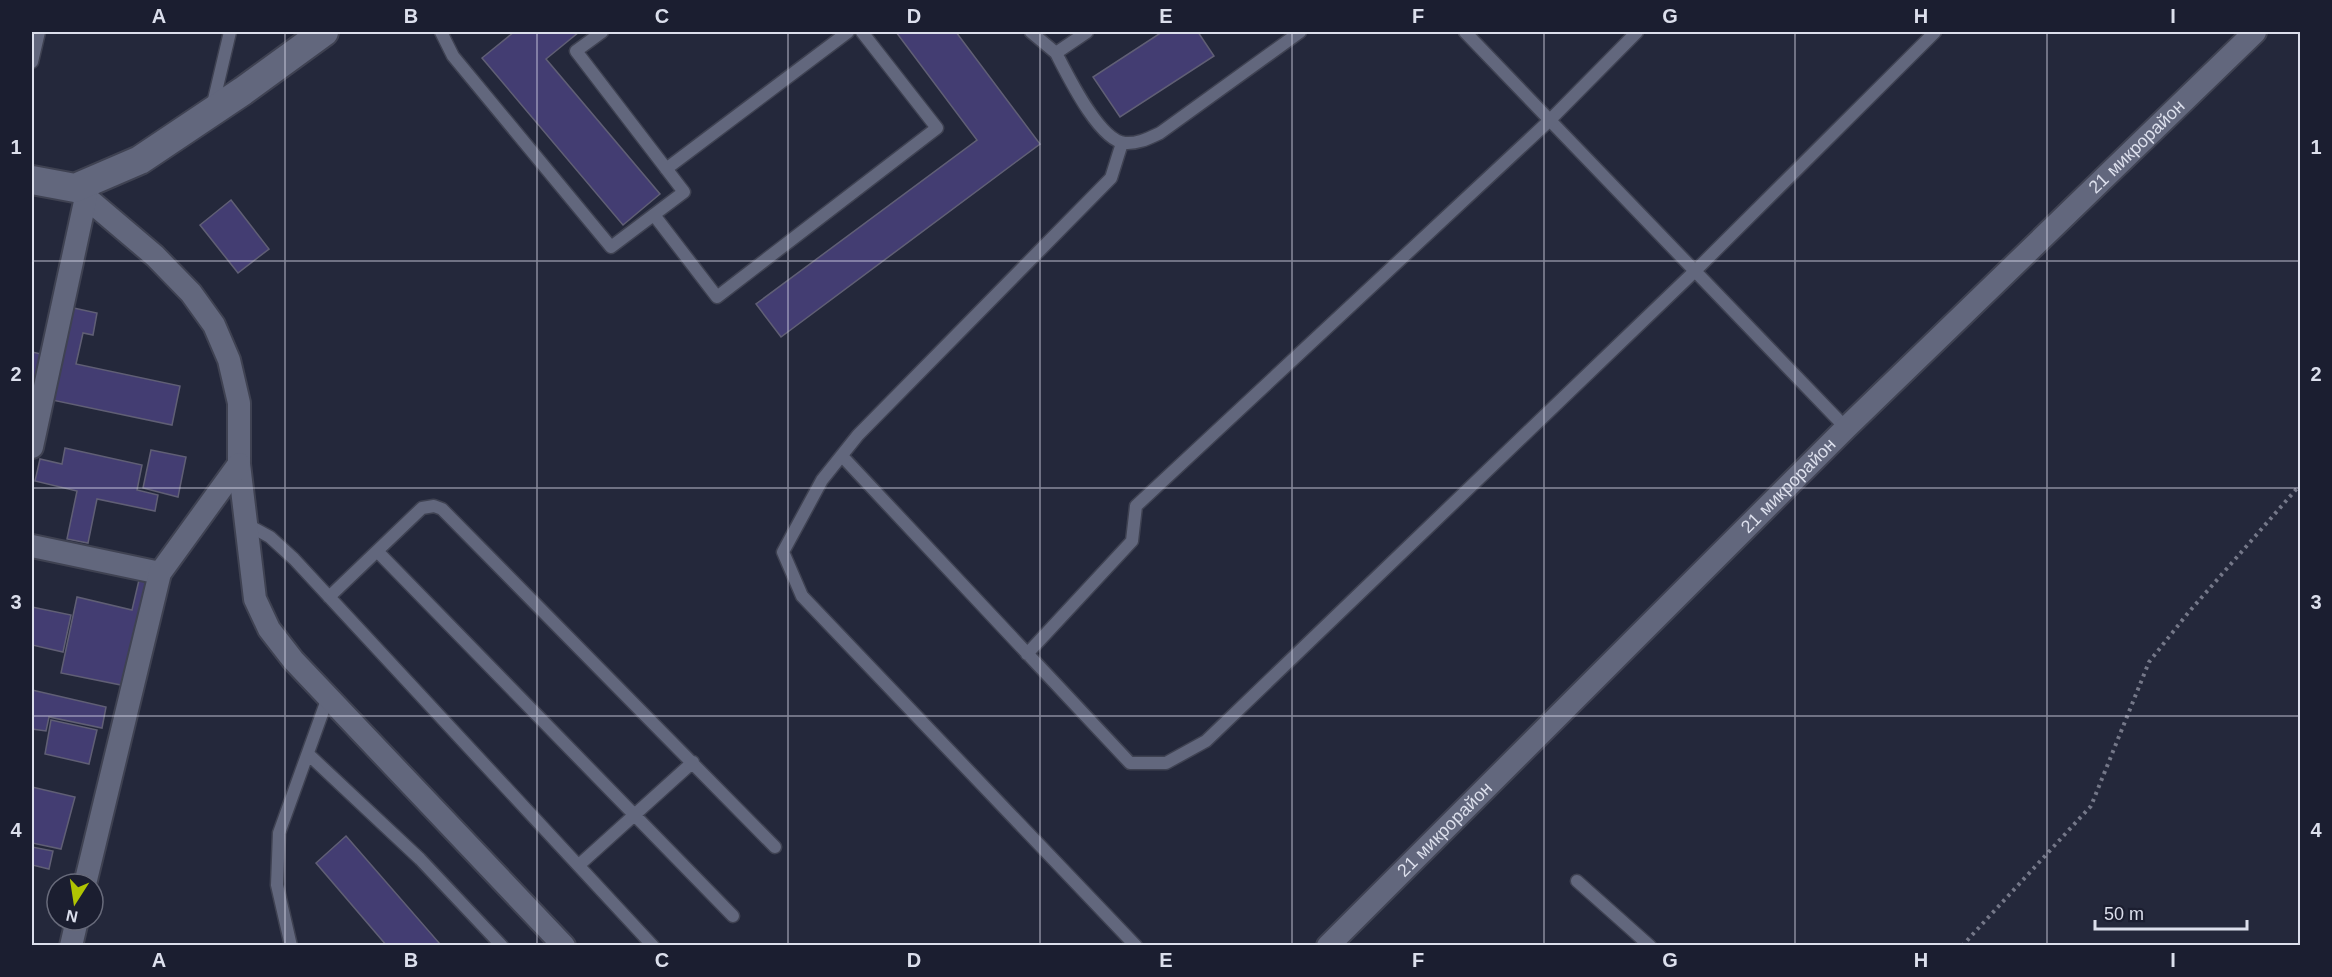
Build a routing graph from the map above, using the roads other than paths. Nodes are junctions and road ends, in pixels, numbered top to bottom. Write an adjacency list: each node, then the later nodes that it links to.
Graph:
1 (39, 32): 16 (lane)
2 (230, 32): 17 (lane)
3 (324, 32): 17 (street)
4 (441, 32): 23 (lane)
5 (602, 32): 20 (lane)
6 (848, 32): 20 (lane)
7 (862, 32): 23 (lane)
8 (1031, 32): 15 (lane)
9 (1087, 32): 15 (lane)
10 (1300, 32): 19 (lane)
11 (1465, 32): 18 (lane)
12 (1637, 32): 18 (lane)
13 (1935, 32): 24 (lane)
14 (2255, 32): 25 (street, 21 микрорайон)
15 (1056, 53): 19 (lane)
16 (32, 62)
17 (211, 112): 22 (street)
18 (1550, 120): 24 (lane); 34 (lane)
19 (1122, 143): 27 (lane)
20 (666, 169): 23 (lane)
21 (32, 180): 22 (street)
22 (80, 192): 26 (street); 28 (street)
23 (654, 215)
24 (1695, 271): 25 (lane); 34 (lane)
25 (1846, 428): 49 (street, 21 микрорайон)
26 (32, 447)
27 (842, 456): 34 (lane); 48 (lane)
28 (239, 464): 29 (street); 32 (street)
29 (248, 525): 33 (lane); 35 (street)
30 (32, 546): 32 (street)
31 (377, 551): 33 (lane); 37 (lane); 38 (lane)
32 (160, 573): 41 (street)
33 (329, 597): 40 (lane)
34 (1027, 654)
35 (328, 697): 36 (lane); 46 (street)
36 (308, 754): 44 (lane); 45 (lane)
37 (693, 762): 38 (lane); 39 (lane)
38 (635, 816): 40 (lane); 43 (lane)
39 (776, 847)
40 (579, 865): 47 (lane)
41 (88, 872)
42 (1576, 881): 50 (lane)
43 (733, 916)
44 (291, 945)
45 (502, 945)
46 (564, 945)
47 (653, 945)
48 (1136, 945)
49 (1328, 945)
50 (1650, 945)

